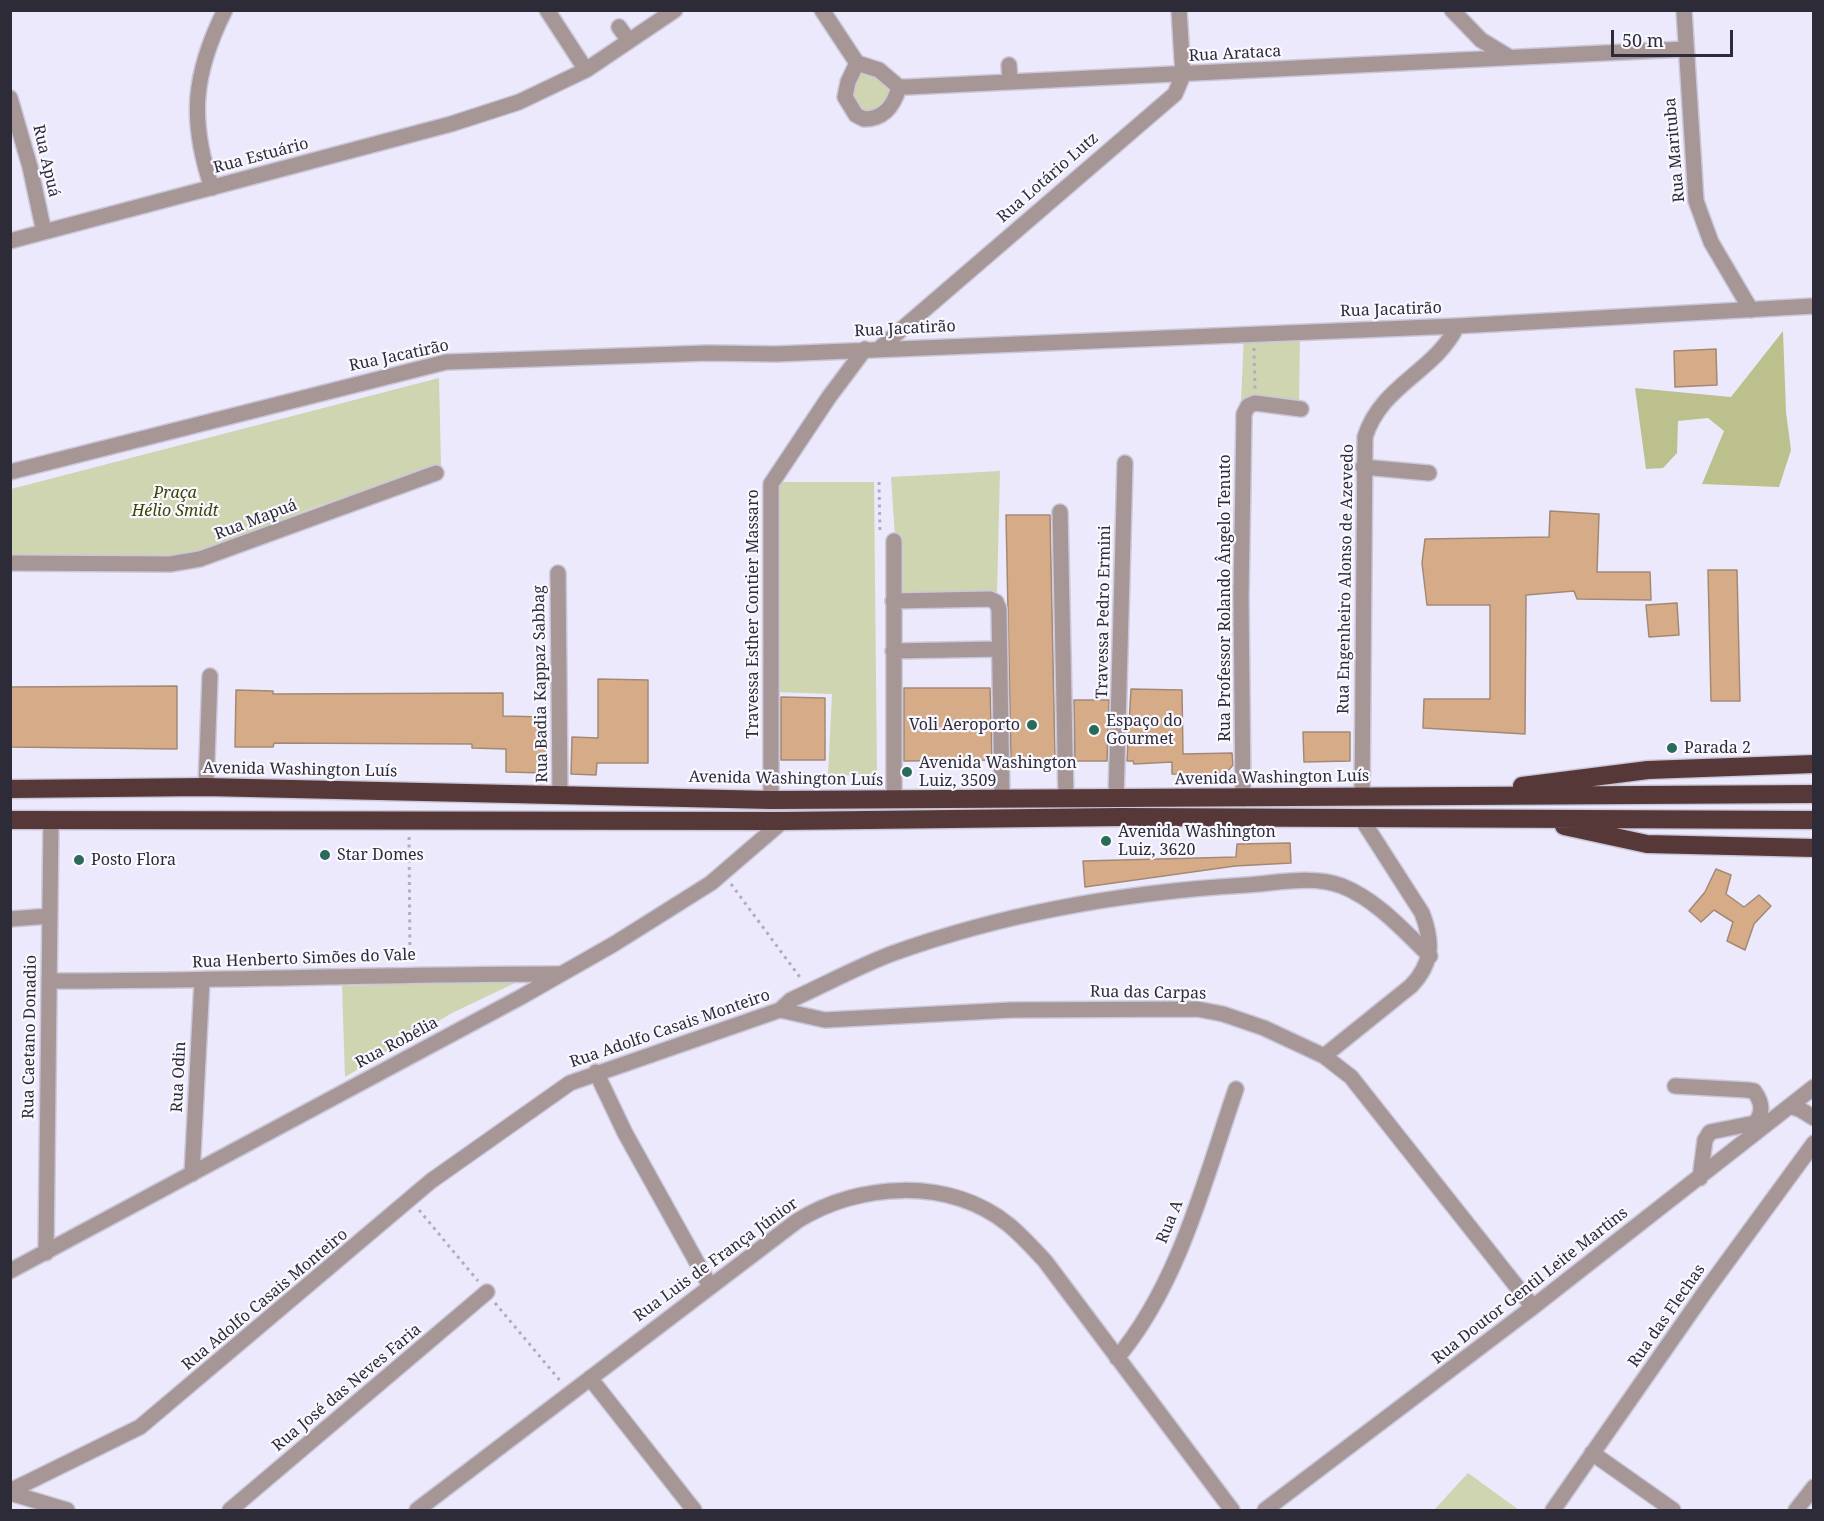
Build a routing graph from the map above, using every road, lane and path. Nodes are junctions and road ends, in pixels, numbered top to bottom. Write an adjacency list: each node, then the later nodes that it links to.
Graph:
1 (225, 10): 19 (street)
2 (547, 10): 14 (street)
3 (675, 10): 9 (street, Rua Estuário)
4 (822, 10): 12 (street)
5 (1179, 10): 15 (street)
6 (1452, 10): 11 (street)
7 (1684, 10): 10 (street, Rua Marituba)
8 (619, 27): 9 (street)
9 (629, 41): 14 (street, Rua Estuário)
10 (1686, 49): 11 (street, Rua Arataca); 23 (street, Rua Marituba)
11 (1509, 57): 15 (street, Rua Arataca)
12 (857, 63): 17 (street); 17 (street)
13 (1009, 65): 16 (street)
14 (586, 70): 19 (street, Rua Estuário)
15 (1183, 75): 16 (street, Rua Arataca); 26 (street, Rua Lotário Lutz)
16 (1010, 81): 17 (street, Rua Arataca)
17 (899, 87)
18 (10, 98): 20 (street, Rua Apuá)
19 (212, 188): 20 (street, Rua Estuário)
20 (44, 232): 21 (street, Rua Estuário)
21 (10, 241)
22 (1814, 306): 23 (street, Rua Jacatirão)
23 (1751, 310): 24 (street, Rua Jacatirão)
24 (1457, 326): 25 (street, Rua Jacatirão); 30 (street, Rua Engenheiro Alonso de Azevedo)
25 (1253, 332): 26 (street, Rua Jacatirão); 27 (path)
26 (873, 348): 31 (street, Rua Jacatirão); 52 (street, Travessa Esther Contier Massaro)
27 (1255, 403): 28 (street); 54 (street, Rua Professor Rolando Ângelo Tenuto)
28 (1301, 409)
29 (1125, 463): 51 (street, Travessa Pedro Ermini)
30 (1364, 467): 33 (street); 48 (street, Rua Engenheiro Alonso de Azevedo)
31 (10, 472)
32 (436, 473): 36 (street, Rua Mapuá)
33 (1429, 473)
34 (1060, 512): 50 (street)
35 (894, 541): 38 (street)
36 (10, 563)
37 (558, 573): 46 (street, Rua Badia Kappaz Sabbag)
38 (893, 601): 39 (street); 40 (street)
39 (998, 649): 40 (street); 49 (street)
40 (893, 651): 53 (street)
41 (210, 676): 43 (street)
42 (1814, 764): 47 (highway)
43 (206, 787): 44 (highway, Avenida Washington Luís); 46 (highway, Avenida Washington Luís)
44 (10, 789)
45 (1814, 794): 47 (highway, Avenida Washington Luís)
46 (560, 795): 52 (highway, Avenida Washington Luís)
47 (1460, 795): 48 (highway, Avenida Washington Luís)
48 (1362, 797): 54 (highway, Avenida Washington Luís)
49 (1002, 799): 50 (highway, Avenida Washington Luís); 53 (highway, Avenida Washington Luís)
50 (1066, 799): 51 (highway, Avenida Washington Luís)
51 (1116, 799): 54 (highway, Avenida Washington Luís)
52 (771, 800): 53 (highway, Avenida Washington Luís)
53 (894, 800)
54 (1243, 800)
55 (1361, 818): 59 (highway); 61 (highway); 66 (street)
56 (10, 820): 57 (highway)
57 (51, 820): 58 (highway); 64 (street, Rua Caetano Donadio)
58 (408, 820): 61 (highway); 67 (path)
59 (1542, 820): 60 (highway); 62 (highway)
60 (1814, 820)
61 (783, 821): 63 (street, Rua Robélia)
62 (1814, 848)
63 (722, 874): 68 (street, Rua Robélia); 71 (path)
64 (50, 916): 65 (street); 69 (street, Rua Caetano Donadio)
65 (10, 919)
66 (1430, 956): 71 (street, Rua Adolfo Casais Monteiro); 73 (street)
67 (410, 974): 68 (street, Rua Henberto Simões do Vale); 70 (street, Rua Henberto Simões do Vale)
68 (561, 974): 81 (street, Rua Robélia)
69 (49, 981): 70 (street, Rua Henberto Simões do Vale); 83 (street, Rua Caetano Donadio)
70 (202, 981): 81 (street, Rua Odin)
71 (812, 990): 72 (street, Rua Adolfo Casais Monteiro)
72 (780, 1010): 73 (street, Rua das Carpas); 74 (street, Rua Adolfo Casais Monteiro)
73 (1324, 1056): 87 (street, Rua das Carpas)
74 (596, 1072): 85 (street); 92 (street, Rua Adolfo Casais Monteiro)
75 (1675, 1086): 82 (street)
76 (1814, 1087): 78 (street, Rua Doutor Gentil Leite Martins)
77 (1236, 1089): 88 (street, Rua A)
78 (1790, 1106): 79 (street); 82 (street, Rua Doutor Gentil Leite Martins)
79 (1814, 1118)
80 (1814, 1143): 90 (street, Rua das Flechas)
81 (192, 1174): 83 (street, Rua Robélia)
82 (1700, 1178): 87 (street, Rua Doutor Gentil Leite Martins)
83 (46, 1253): 84 (street, Rua Robélia)
84 (10, 1271)
85 (710, 1286): 88 (street, Rua Luis de França Júnior); 89 (street, Rua Luis de França Júnior)
86 (487, 1292): 94 (street, Rua José das Neves Faria)
87 (1533, 1307): 98 (street, Rua Doutor Gentil Leite Martins)
88 (1117, 1358): 97 (street, Rua Luis de França Júnior)
89 (590, 1378): 95 (street, Rua Luis de França Júnior); 96 (street)
90 (1592, 1453): 99 (street, Rua das Flechas); 100 (street)
91 (1814, 1486): 101 (street)
92 (10, 1492): 93 (street)
93 (67, 1510)
94 (230, 1510)
95 (417, 1510)
96 (694, 1510)
97 (1232, 1510)
98 (1265, 1510)
99 (1552, 1510)
100 (1673, 1510)
101 (1796, 1510)

